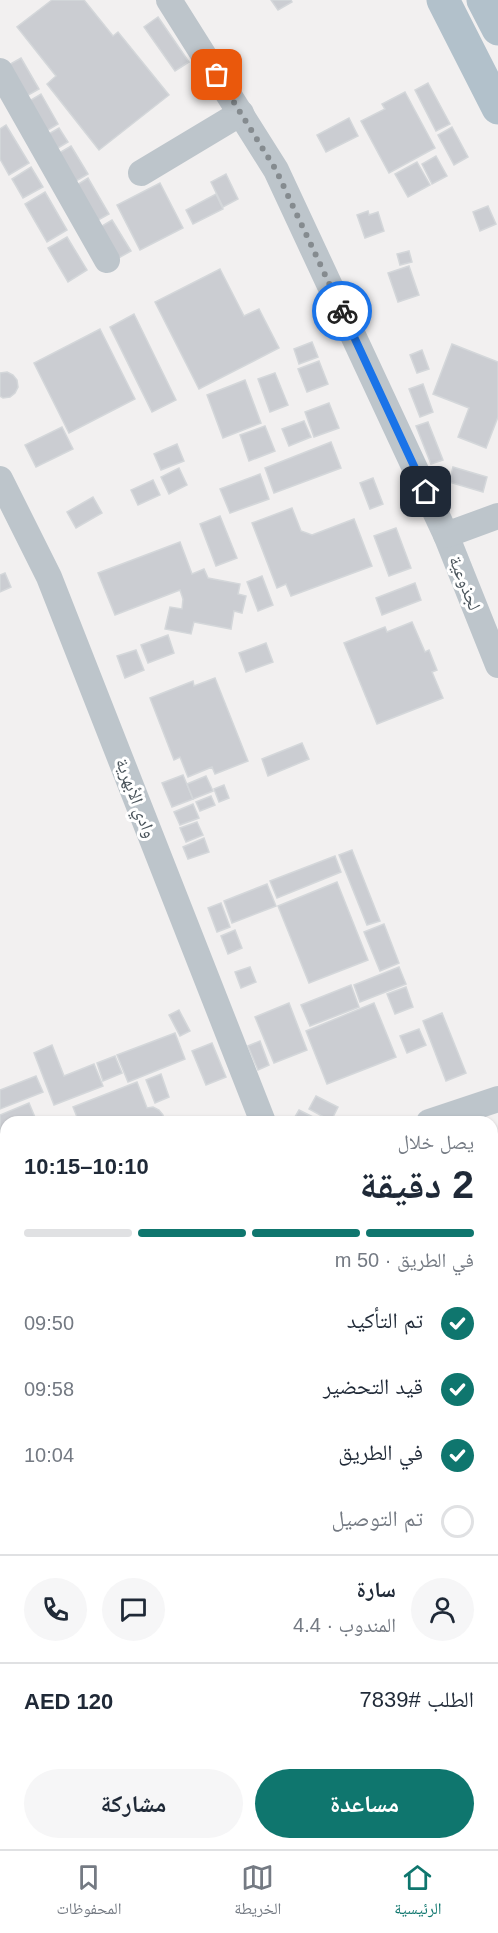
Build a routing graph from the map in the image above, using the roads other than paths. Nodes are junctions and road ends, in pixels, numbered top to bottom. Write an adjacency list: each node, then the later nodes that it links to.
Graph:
1 (169, 0): 7 (street, لجذوعية)
2 (443, 0): 6 (main road)
3 (483, 0): 4 (main road)
4 (498, 29)
5 (0, 71): 9 (street)
6 (498, 108)
7 (241, 113): 8 (street); 12 (street, لجذوعية)
8 (141, 172)
9 (107, 260)
10 (0, 479): 15 (street, وادي الأبهرية)
11 (498, 516): 12 (street, لجذوعية)
12 (446, 535): 13 (street, لجذوعية)
13 (498, 665)
14 (498, 1099): 16 (street)
15 (261, 1116)
16 (463, 1116)

